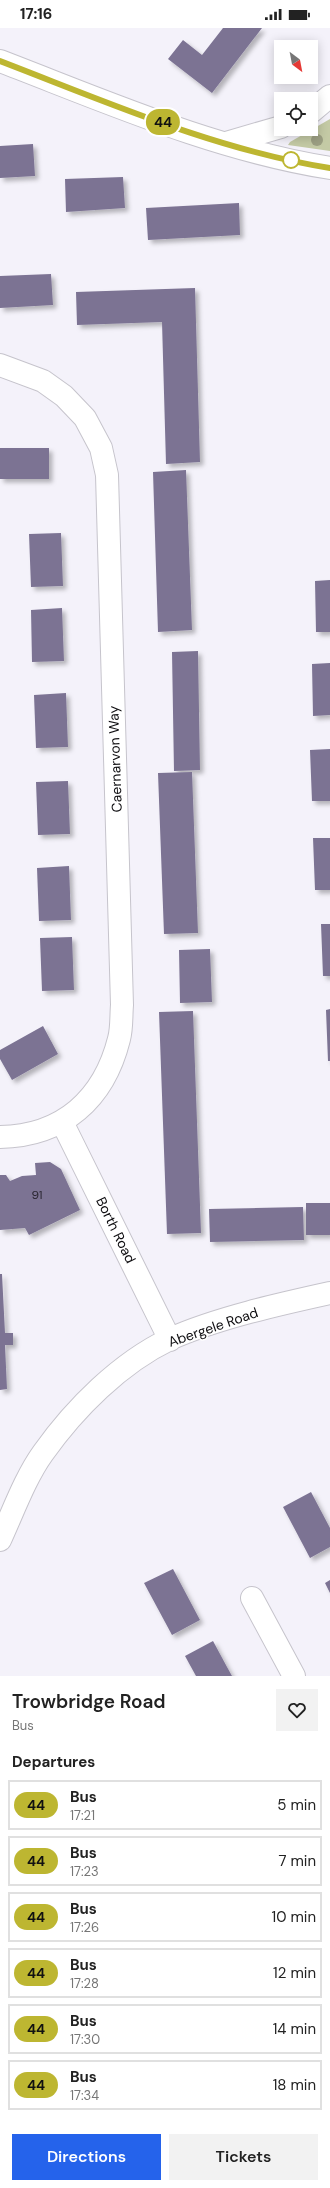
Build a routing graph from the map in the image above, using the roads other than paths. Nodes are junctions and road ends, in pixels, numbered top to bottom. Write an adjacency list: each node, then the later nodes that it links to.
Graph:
1 (0, 61): 5 (street)
2 (330, 96): 3 (street)
3 (318, 106)
4 (274, 129): 5 (street)
5 (225, 144): 6 (street)
6 (330, 168)
7 (0, 365): 8 (street, Caernarvon Way)
8 (62, 1122): 9 (street, Caernarvon Way); 11 (street, Borth Road)
9 (0, 1137)
10 (330, 1294): 11 (street, Abergele Road)
11 (170, 1340): 12 (street, Abergele Road)
12 (0, 1540)
13 (252, 1598): 14 (street)
14 (294, 1676)

